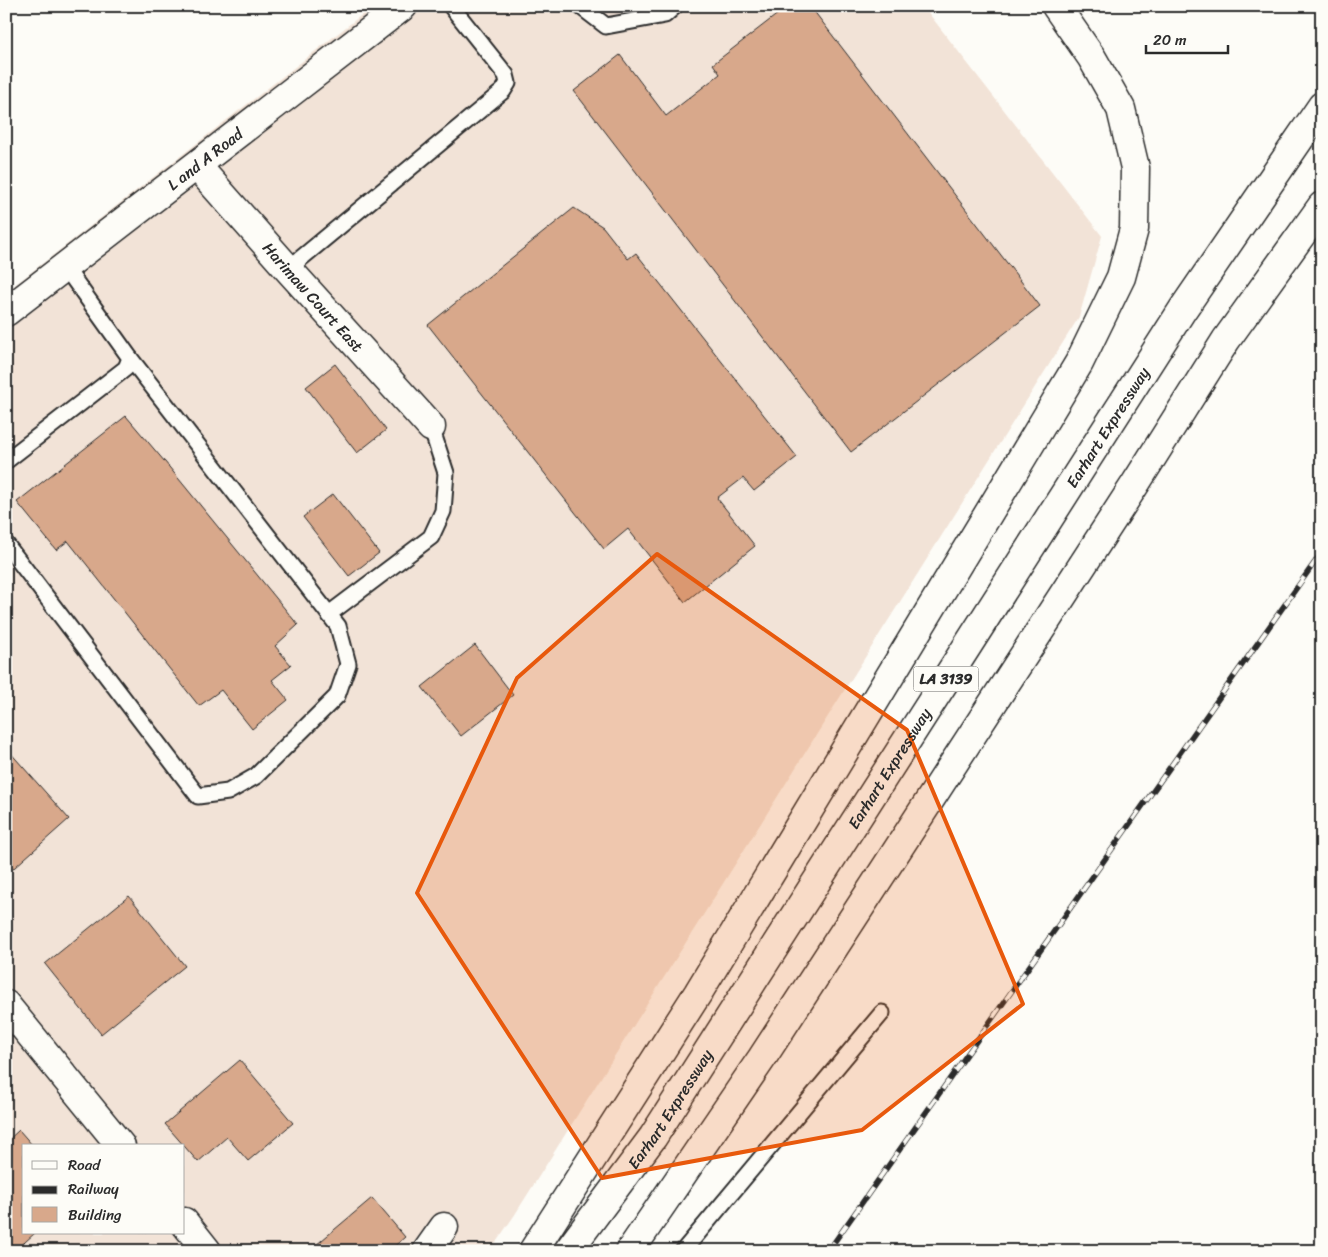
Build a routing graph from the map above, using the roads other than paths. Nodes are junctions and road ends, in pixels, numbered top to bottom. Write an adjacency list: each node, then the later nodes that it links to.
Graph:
1 (403, 6): 7 (main road, L and A Road)
2 (451, 6): 10 (lane)
3 (580, 6): 4 (lane)
4 (675, 6)
5 (1056, 6): 24 (main road)
6 (1322, 106): 25 (main road, Earhart Expressway / LA 3139)
7 (197, 166): 9 (main road, L and A Road); 10 (main road, Harimaw Court East)
8 (1322, 206): 26 (main road, LA 3139)
9 (65, 267): 11 (main road, L and A Road); 12 (lane)
10 (288, 270): 13 (main road, Harimaw Court East)
11 (6, 312)
12 (128, 363): 14 (lane); 16 (lane)
13 (431, 427): 16 (lane)
14 (6, 461)
15 (6, 544): 16 (lane)
16 (329, 614)
17 (6, 1005): 19 (main road)
18 (882, 1013): 27 (lane)
19 (119, 1144)
20 (185, 1223): 22 (main road)
21 (444, 1228): 23 (main road)
22 (207, 1251)
23 (427, 1251)
24 (534, 1251)
25 (568, 1251)
26 (630, 1251)
27 (683, 1251)

